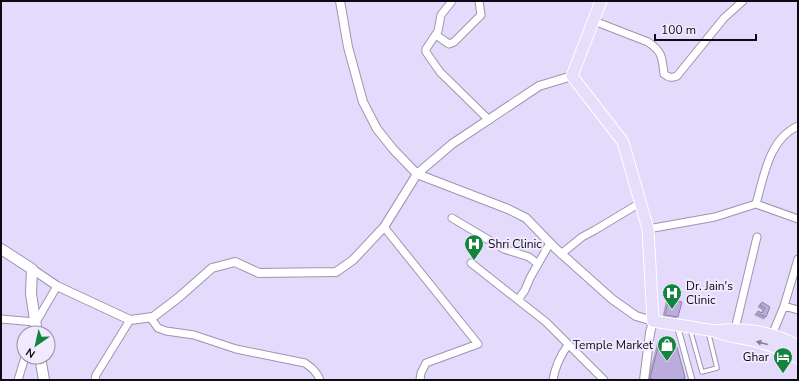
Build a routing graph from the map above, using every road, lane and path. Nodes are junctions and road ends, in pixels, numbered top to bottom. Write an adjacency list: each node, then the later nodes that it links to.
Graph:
1 (340, 1): 11 (street)
2 (452, 1): 7 (street)
3 (479, 1): 7 (street)
4 (601, 1): 6 (main road)
5 (743, 1): 6 (street)
6 (594, 21): 8 (main road)
7 (436, 35): 9 (street)
8 (572, 76): 9 (street); 12 (main road)
9 (489, 120): 11 (street)
10 (798, 126): 13 (street)
11 (417, 174): 16 (street); 19 (street)
12 (640, 203): 17 (main road); 21 (street)
13 (756, 204): 15 (street); 17 (street)
14 (452, 218): 24 (street)
15 (798, 219)
16 (384, 226): 31 (street); 52 (street)
17 (648, 229): 34 (main road)
18 (757, 237): 40 (street)
19 (550, 243): 21 (street); 24 (street)
20 (5, 252): 25 (main road)
21 (561, 254): 34 (street)
22 (798, 259): 26 (street)
23 (471, 263): 28 (street)
24 (538, 264): 28 (street)
25 (32, 269): 27 (street); 35 (main road)
26 (797, 269): 29 (street)
27 (57, 286): 33 (street); 35 (street)
28 (518, 300): 43 (street)
29 (784, 306): 30 (street); 42 (street)
30 (798, 310)
31 (150, 317): 33 (street); 51 (street)
32 (1, 319): 35 (street)
33 (130, 320): 50 (street)
34 (653, 321): 38 (main road); 55 (street)
35 (35, 322): 36 (street); 37 (main road)
36 (34, 325)
37 (36, 325)
38 (677, 325): 39 (main road); 56 (street)
39 (689, 327): 41 (main road); 41 (lane)
40 (735, 329): 41 (main road); 42 (main road)
41 (711, 330): 45 (main road, one-way to 41)
42 (772, 335): 44 (main road)
43 (568, 345): 53 (street); 54 (street)
44 (798, 346)
45 (798, 358)
46 (23, 365): 48 (street)
47 (41, 365): 49 (main road)
48 (18, 380)
49 (44, 380)
50 (95, 380)
51 (320, 380)
52 (420, 380)
53 (553, 380)
54 (604, 380)
55 (644, 380)
56 (692, 380)

